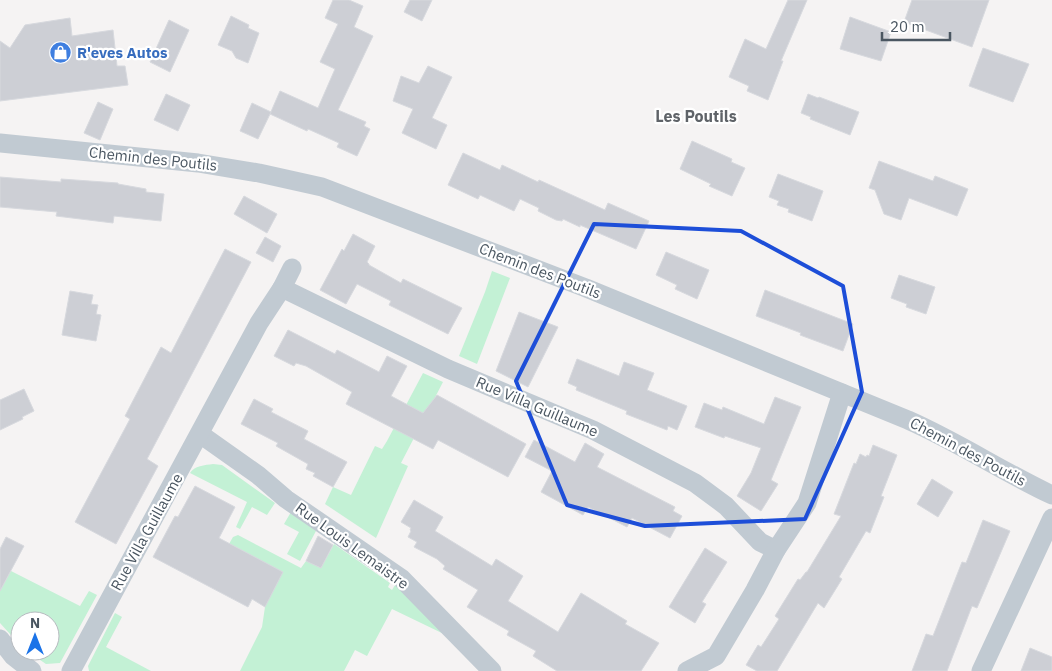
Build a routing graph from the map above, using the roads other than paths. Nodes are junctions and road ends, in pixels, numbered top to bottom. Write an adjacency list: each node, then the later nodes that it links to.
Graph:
1 (0, 143): 4 (street, Chemin des Poutils)
2 (292, 268): 3 (street, Rue Villa Guillaume)
3 (282, 288): 5 (street, Rue Villa Guillaume); 8 (street, Rue Villa Guillaume)
4 (842, 393): 6 (street, Chemin des Poutils); 8 (street)
5 (200, 434): 11 (street, Rue Villa Guillaume); 12 (street, Rue Louis Lemaistre)
6 (1052, 495)
7 (1052, 518): 14 (street)
8 (776, 550): 13 (street)
9 (0, 639): 10 (street)
10 (32, 671)
11 (71, 671)
12 (492, 671)
13 (687, 671)
14 (981, 671)

